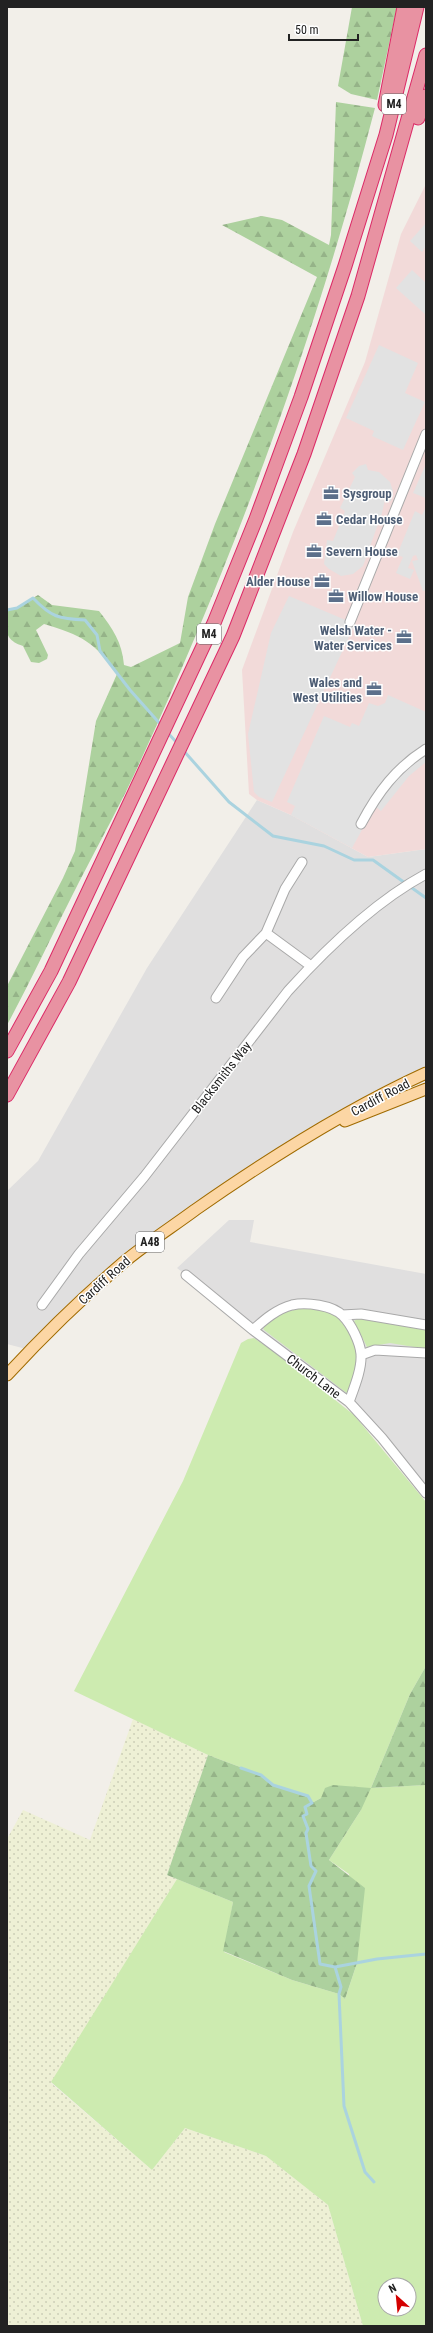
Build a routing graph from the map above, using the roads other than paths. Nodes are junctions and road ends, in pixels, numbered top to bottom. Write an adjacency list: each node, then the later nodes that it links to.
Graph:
1 (404, 7): 5 (highway, M4)
2 (417, 7): 5 (highway, M4)
3 (426, 55): 6 (highway, M4)
4 (426, 96): 6 (highway, M4)
5 (366, 199): 16 (highway, M4)
6 (373, 248): 19 (highway, M4)
7 (426, 434): 8 (street)
8 (350, 622)
9 (426, 749): 10 (street)
10 (361, 824)
11 (302, 862): 13 (street)
12 (423, 876): 14 (street, Blacksmiths Way)
13 (266, 933): 14 (street); 15 (street)
14 (311, 966): 22 (street, Blacksmiths Way)
15 (216, 998)
16 (7, 1051)
17 (426, 1073): 20 (main road, Cardiff Road / A48)
18 (426, 1089): 20 (main road, Cardiff Road / A48)
19 (7, 1095)
20 (314, 1134): 28 (main road, Cardiff Road / A48)
21 (186, 1275): 25 (street, Church Lane)
22 (42, 1305)
23 (342, 1315): 24 (street); 25 (street); 27 (street)
24 (426, 1325)
25 (254, 1330): 29 (street, Church Lane)
26 (426, 1353): 27 (street)
27 (361, 1356): 29 (street)
28 (7, 1375)
29 (349, 1402): 30 (street, Church Lane)
30 (426, 1493)

